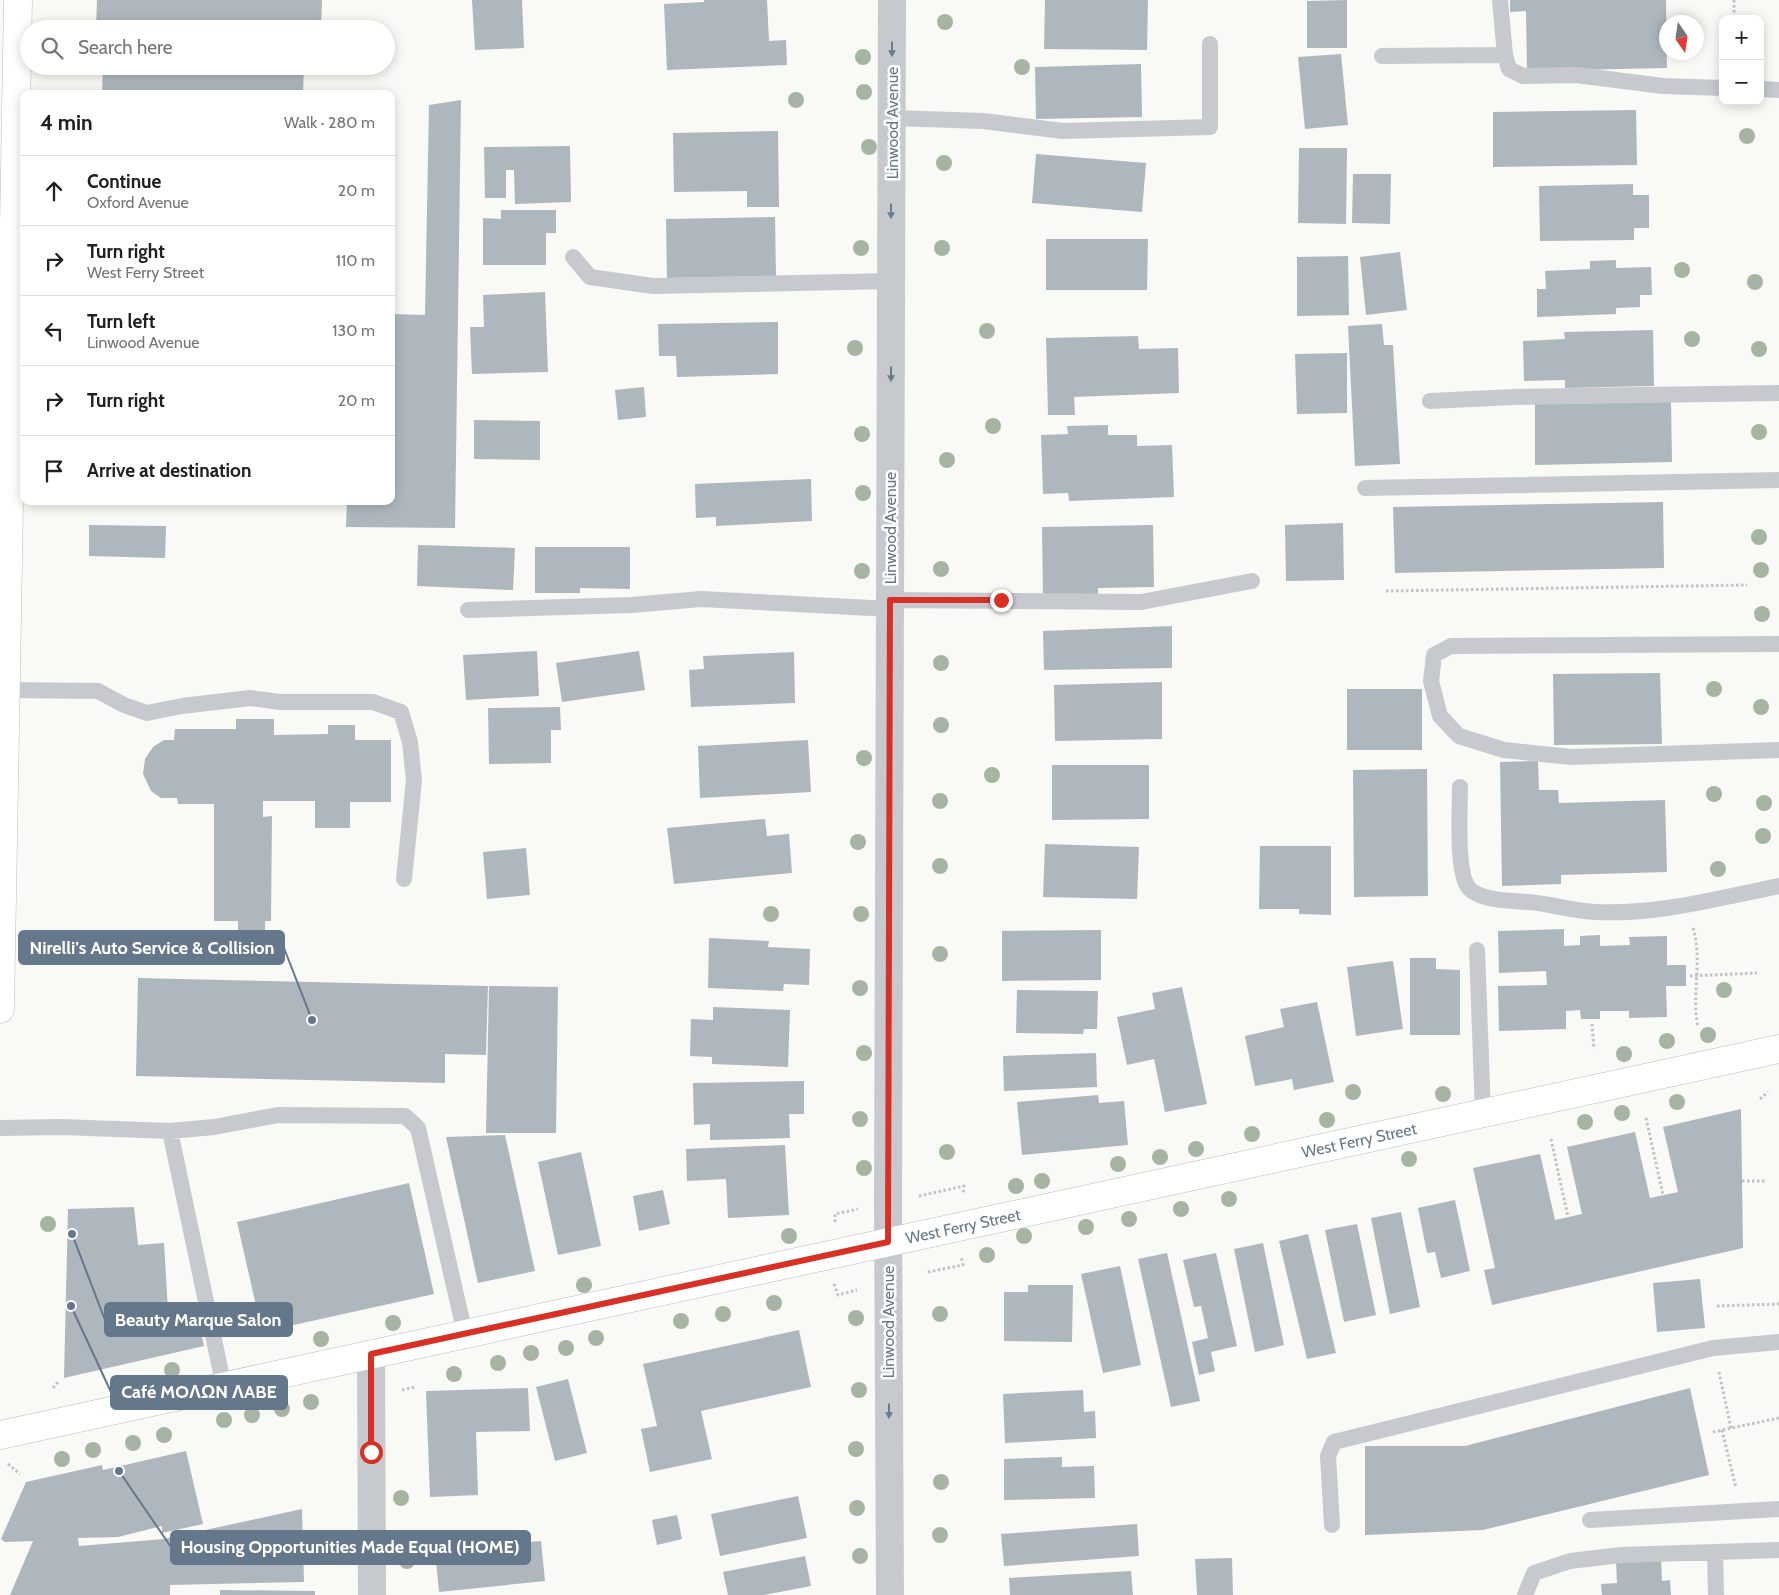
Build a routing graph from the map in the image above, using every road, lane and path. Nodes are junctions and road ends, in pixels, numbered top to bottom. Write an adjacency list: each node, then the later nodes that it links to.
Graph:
1 (18, 0): 13 (street)
2 (892, 0): 12 (street, Linwood Avenue, one-way to 12)
3 (1500, 0): 7 (lane)
4 (1734, 0): 5 (path)
5 (1734, 15)
6 (1210, 44): 12 (lane)
7 (1505, 55): 8 (lane); 9 (lane)
8 (1382, 56)
9 (1719, 88)
10 (1764, 90): 11 (lane)
11 (1779, 90)
12 (892, 118): 15 (street, Linwood Avenue, one-way to 15)
13 (8, 146): 26 (street)
14 (572, 257): 15 (lane)
15 (891, 281): 23 (street, Linwood Avenue, one-way to 23)
16 (1779, 394): 17 (lane)
17 (1430, 401)
18 (1779, 480): 19 (lane)
19 (1365, 488)
20 (1252, 581): 23 (lane)
21 (1747, 585): 22 (path)
22 (1386, 591)
23 (890, 604): 24 (lane); 57 (street, Linwood Avenue)
24 (468, 610)
25 (1779, 644): 28 (lane)
26 (4, 655): 27 (street)
27 (6, 690): 30 (lane); 37 (street)
28 (1779, 750)
29 (1460, 787): 31 (lane)
30 (404, 879)
31 (1779, 886)
32 (1692, 924): 36 (path)
33 (1477, 950): 44 (lane)
34 (1757, 973): 36 (path)
35 (1690, 976): 36 (path)
36 (1697, 976): 39 (path)
37 (0, 1009)
38 (1592, 1024): 40 (path)
39 (1698, 1027)
40 (1594, 1049)
41 (1779, 1049): 44 (street, West Ferry Street)
42 (1768, 1092): 43 (path)
43 (1760, 1099)
44 (1483, 1113): 57 (street, West Ferry Street)
45 (1646, 1118): 51 (path)
46 (0, 1128): 47 (lane)
47 (170, 1131): 64 (lane); 69 (lane)
48 (1551, 1139): 56 (path)
49 (1742, 1181): 50 (path)
50 (1766, 1181)
51 (1663, 1195)
52 (918, 1196): 53 (path)
53 (963, 1198)
54 (866, 1207): 55 (path)
55 (835, 1214)
56 (1568, 1217)
57 (888, 1242): 64 (street, West Ferry Street); 87 (street, Linwood Avenue, one-way to 87)
58 (963, 1264): 59 (path)
59 (928, 1272)
60 (834, 1284): 61 (path)
61 (863, 1288)
62 (1779, 1304): 63 (path)
63 (1718, 1306)
64 (465, 1334): 66 (street, West Ferry Street)
65 (1779, 1342): 83 (lane)
66 (371, 1354): 69 (street, West Ferry Street); 86 (street)
67 (1717, 1363): 74 (path)
68 (58, 1382): 71 (path)
69 (224, 1387): 77 (street, West Ferry Street)
70 (415, 1387): 72 (path)
71 (53, 1388)
72 (402, 1390)
73 (1779, 1418): 74 (path)
74 (1731, 1428): 75 (path)
75 (1722, 1430): 76 (path); 80 (path)
76 (1713, 1432)
77 (0, 1435)
78 (8, 1464): 79 (path)
79 (20, 1474)
80 (1736, 1491)
81 (1779, 1509): 82 (lane)
82 (1590, 1520)
83 (1332, 1525)
84 (1779, 1550): 85 (lane)
85 (1715, 1552): 88 (lane); 89 (lane)
86 (372, 1595)
87 (890, 1595)
88 (1525, 1595)
89 (1716, 1595)

